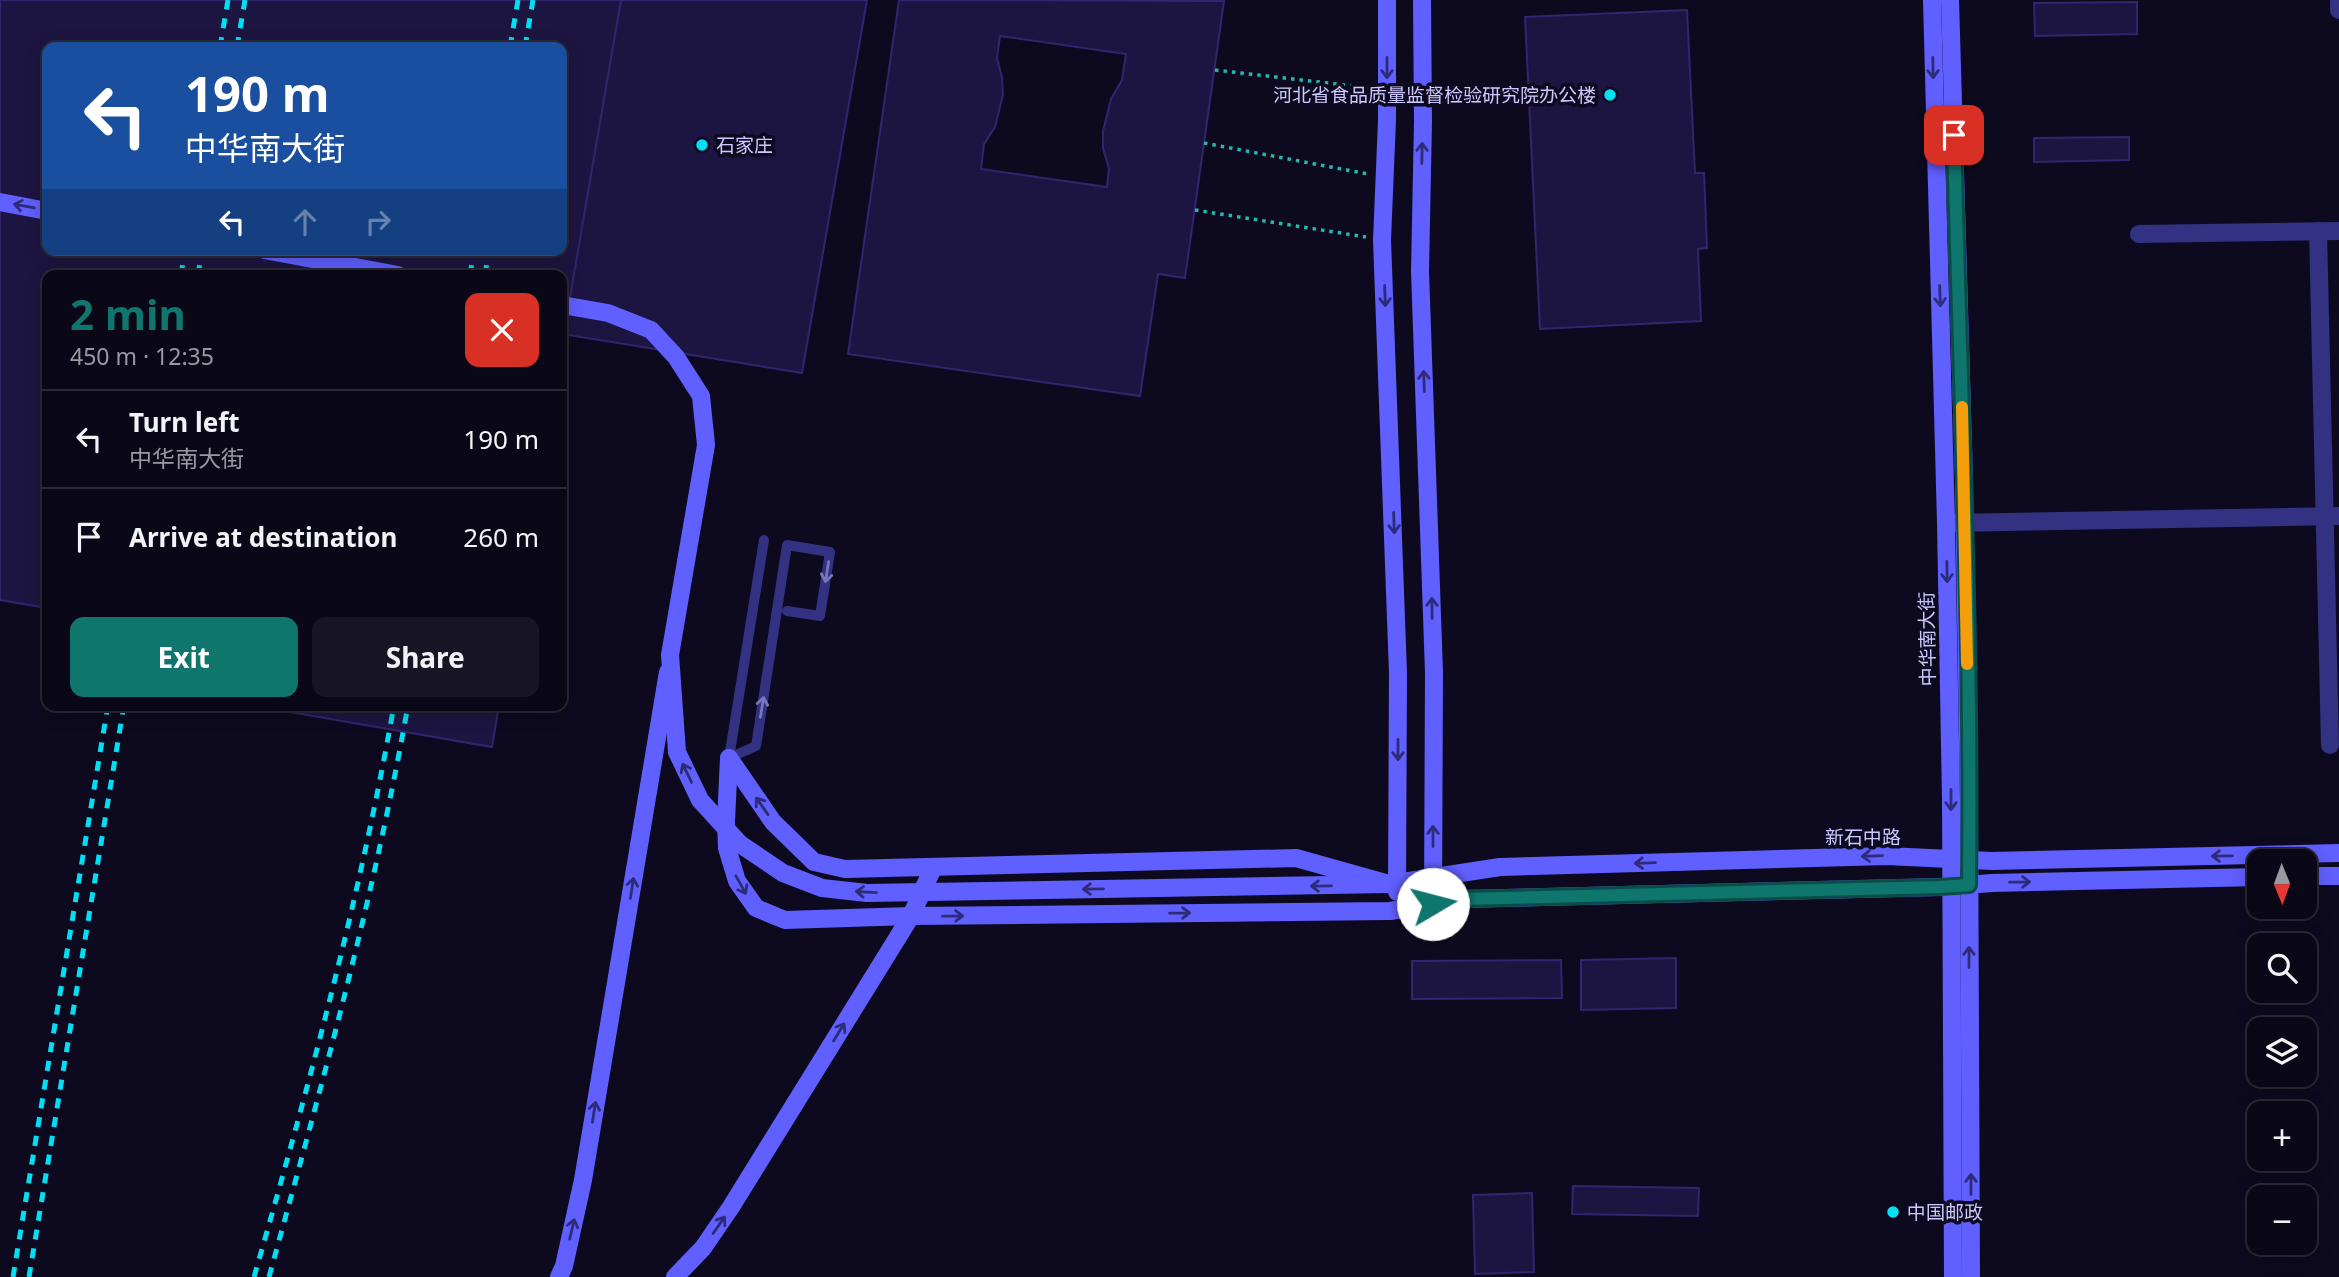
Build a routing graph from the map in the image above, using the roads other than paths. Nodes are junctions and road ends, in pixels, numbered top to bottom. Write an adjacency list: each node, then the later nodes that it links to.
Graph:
1 (1387, 0): 31 (main road, one-way to 31)
2 (1422, 0): 29 (main road, one-way to 2)
3 (1932, 0): 17 (main road, 中华南大街, one-way to 17)
4 (1950, 0): 16 (main road, 中华南大街)
5 (2339, 0): 6 (street)
6 (2339, 10)
7 (0, 202): 8 (main road, one-way to 7)
8 (42, 210)
9 (2318, 231): 10 (street); 11 (street); 15 (street)
10 (2339, 231)
11 (2139, 234)
12 (296, 256): 13 (main road)
13 (371, 270)
14 (567, 305): 20 (main road, bridge)
15 (2332, 516): 16 (street); 21 (street)
16 (1965, 522): 17 (street); 25 (main road, 中华南大街)
17 (1946, 523): 24 (main road, 中华南大街, one-way to 24)
18 (764, 540): 22 (lane)
19 (787, 611): 22 (lane, one-way to 19)
20 (670, 655): 31 (main road, 新石中路, one-way to 20, bridge); 38 (main road, one-way to 20, bridge)
21 (2330, 745)
22 (729, 758): 26 (main road, one-way to 22); 36 (main road, one-way to 36)
23 (2339, 853): 25 (main road, 新石中路, one-way to 25)
24 (1950, 859): 25 (main road, 新石中路); 29 (main road, 新石中路, one-way to 29); 33 (main road, 中华南大街)
25 (1969, 860): 32 (main road, 中华南大街)
26 (933, 868): 31 (main road); 36 (main road)
27 (2317, 876): 28 (main road)
28 (2339, 876)
29 (1433, 877): 31 (main road, 新石中路); 34 (main road)
30 (2247, 877): 32 (main road, one-way to 30)
31 (1393, 884): 35 (main road)
32 (1969, 885): 33 (main road); 40 (main road, 中华南大街, one-way to 32)
33 (1950, 886): 34 (main road); 39 (main road, 中华南大街)
34 (1433, 904): 35 (main road)
35 (1397, 909): 36 (main road, one-way to 35)
36 (911, 916): 37 (main road, one-way to 36)
37 (679, 1275)
38 (559, 1277)
39 (1953, 1277)
40 (1972, 1277)

